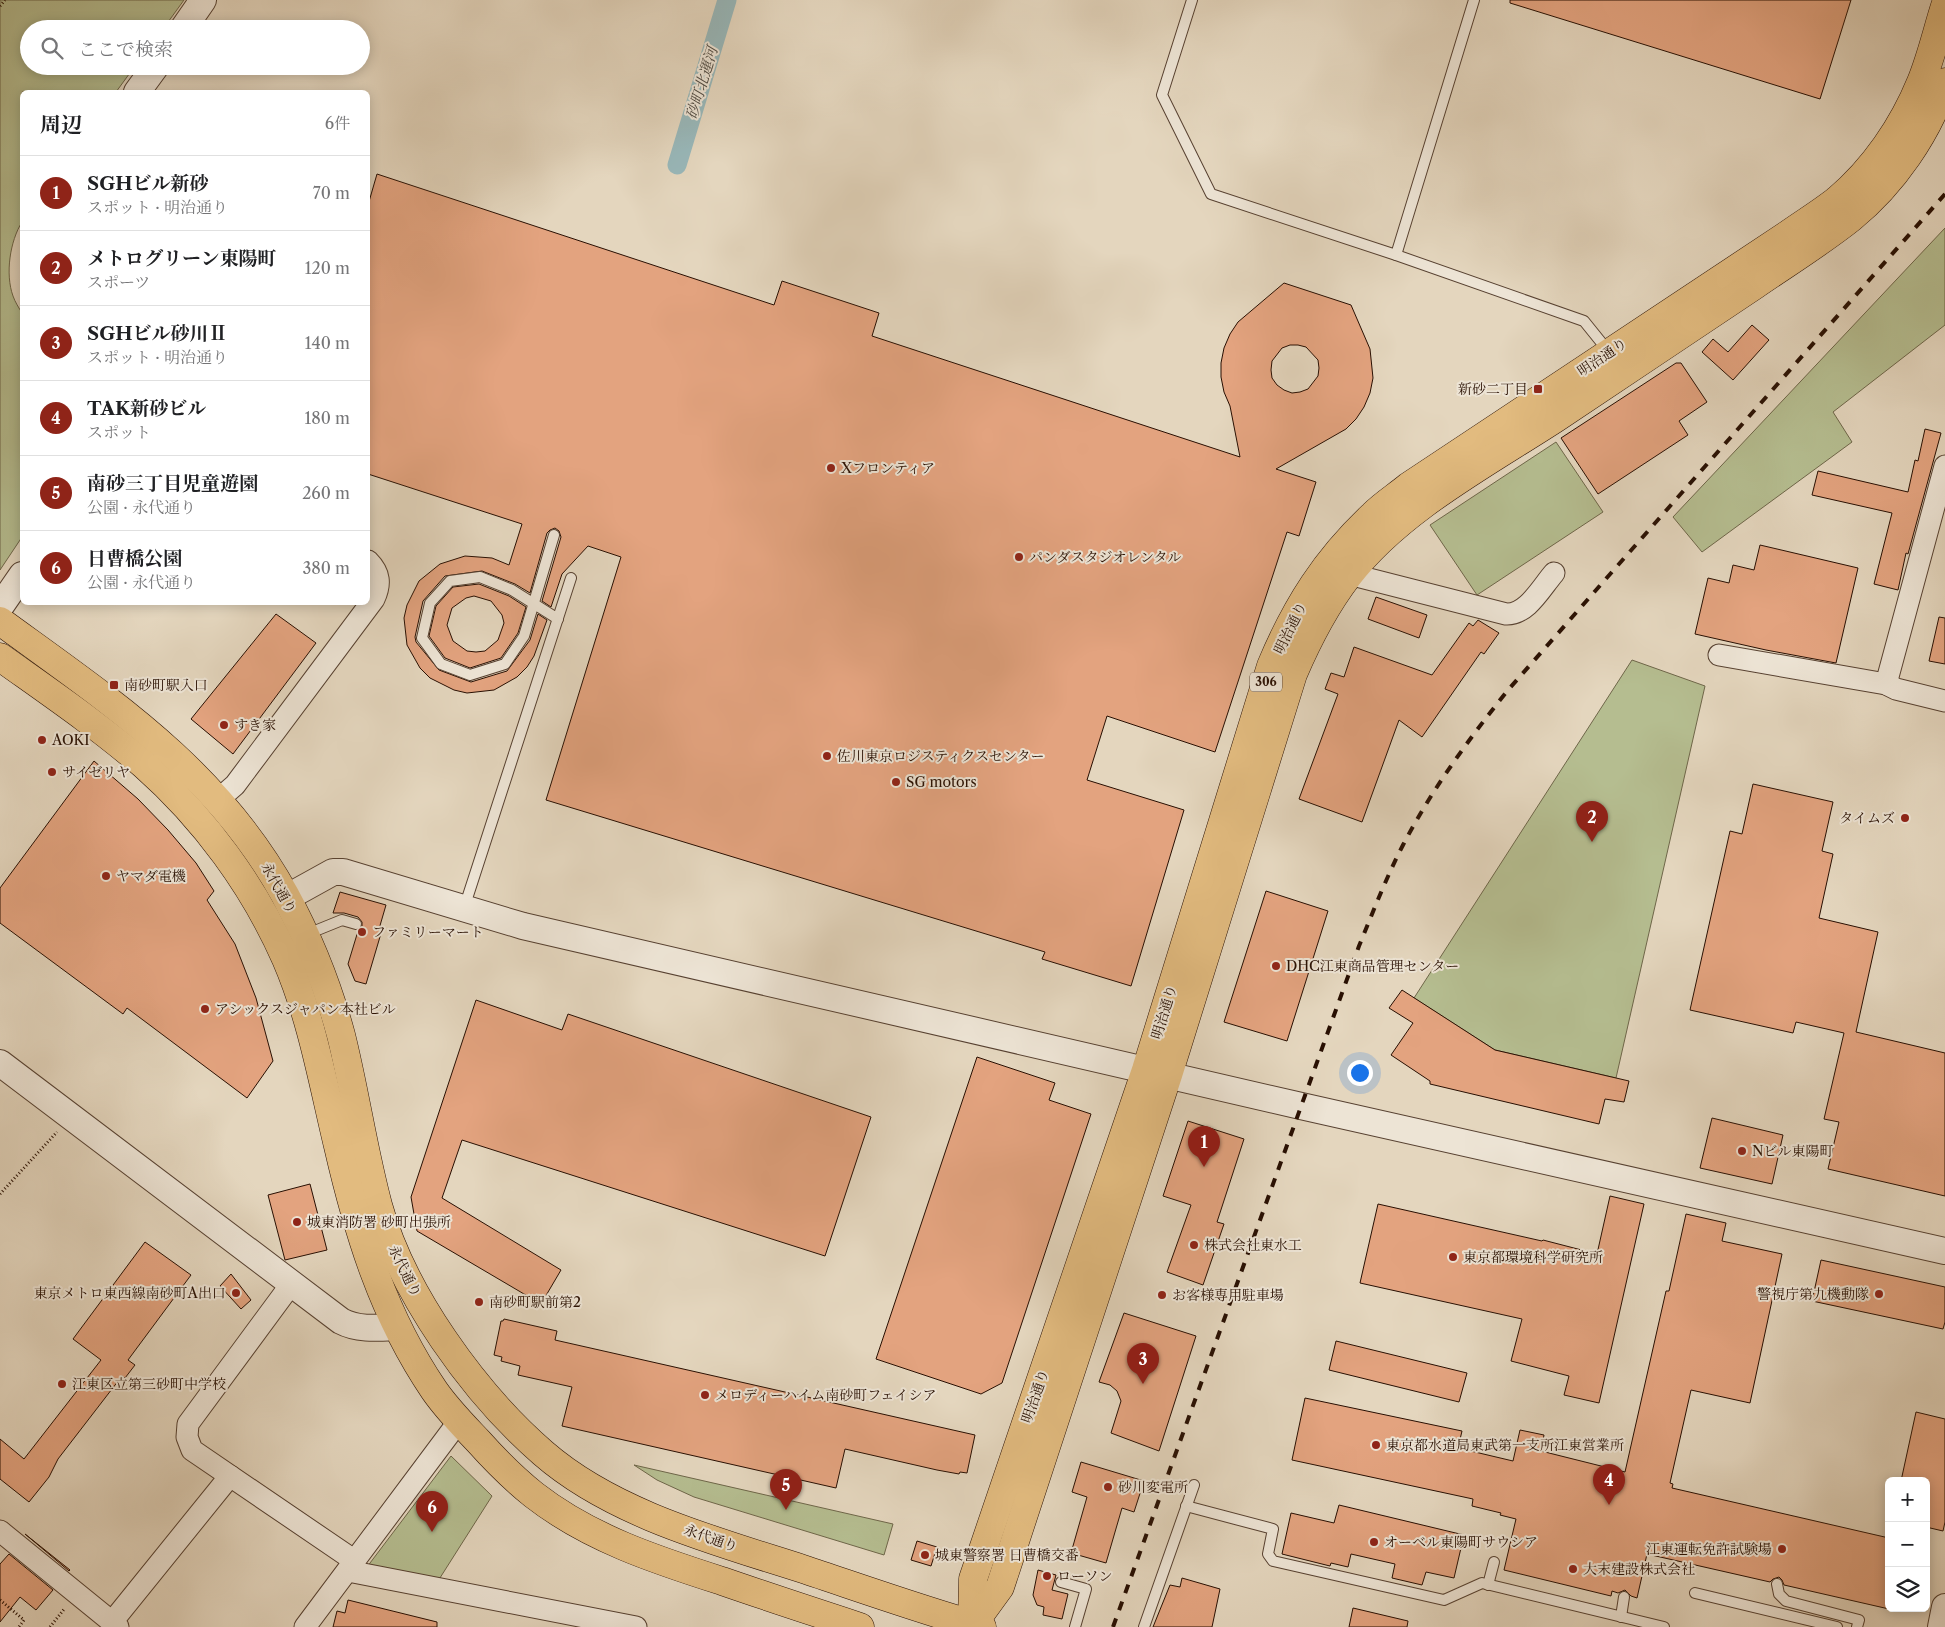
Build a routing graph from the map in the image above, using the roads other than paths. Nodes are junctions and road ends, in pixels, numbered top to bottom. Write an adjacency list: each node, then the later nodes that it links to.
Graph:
1 (203, 0): 5 (street)
2 (1192, 0): 9 (lane)
3 (1474, 0): 9 (lane)
4 (1945, 6): 10 (main road, 明治通り / 306)
5 (189, 20)
6 (149, 75): 8 (street)
7 (1945, 82): 10 (main road, 明治通り / 306)
8 (138, 90)
9 (1396, 255): 10 (lane)
10 (1616, 363): 15 (main road, 明治通り / 306); 33 (main road, 明治通り / 306)
11 (1945, 466): 25 (street)
12 (554, 535): 21 (lane)
13 (370, 563): 18 (street)
14 (1554, 573): 15 (street)
15 (1349, 574): 33 (main road, 明治通り / 306)
16 (20, 578): 20 (street)
17 (571, 578): 21 (lane)
18 (370, 604)
19 (370, 605): 27 (street)
20 (0, 607)
21 (558, 619): 29 (lane)
22 (0, 621): 27 (main road, 永代通り)
23 (1719, 655): 25 (street)
24 (0, 657): 36 (main road, 永代通り)
25 (1886, 684): 26 (street)
26 (1945, 701)
27 (219, 799): 28 (main road, 永代通り)
28 (286, 898): 29 (street); 31 (main road, 永代通り)
29 (464, 909): 33 (street)
30 (356, 924): 31 (lane)
31 (304, 936): 53 (main road, 永代通り)
32 (0, 1063): 35 (street)
33 (1157, 1072): 34 (street); 53 (main road, 明治通り / 306)
34 (1945, 1251)
35 (292, 1283): 36 (street); 38 (street)
36 (396, 1327): 37 (main road, 永代通り)
37 (459, 1421): 43 (street); 56 (main road, 永代通り)
38 (230, 1476): 43 (street); 52 (street)
39 (1194, 1485): 40 (lane)
40 (1186, 1506): 45 (lane); 58 (lane)
41 (0, 1530): 52 (street)
42 (1494, 1562): 45 (lane)
43 (351, 1566): 51 (street); 54 (street)
44 (1061, 1582): 57 (lane)
45 (1488, 1584): 50 (lane)
46 (1777, 1584): 61 (lane)
47 (1695, 1593): 60 (lane)
48 (1624, 1597): 50 (lane)
49 (1945, 1608): 62 (street)
50 (1621, 1617): 59 (lane)
51 (592, 1623): 55 (street)
52 (115, 1624)
53 (975, 1626)
54 (305, 1627)
55 (636, 1627)
56 (860, 1627)
57 (1075, 1627)
58 (1144, 1627)
59 (1664, 1627)
60 (1837, 1627)
61 (1857, 1627)
62 (1941, 1627)

